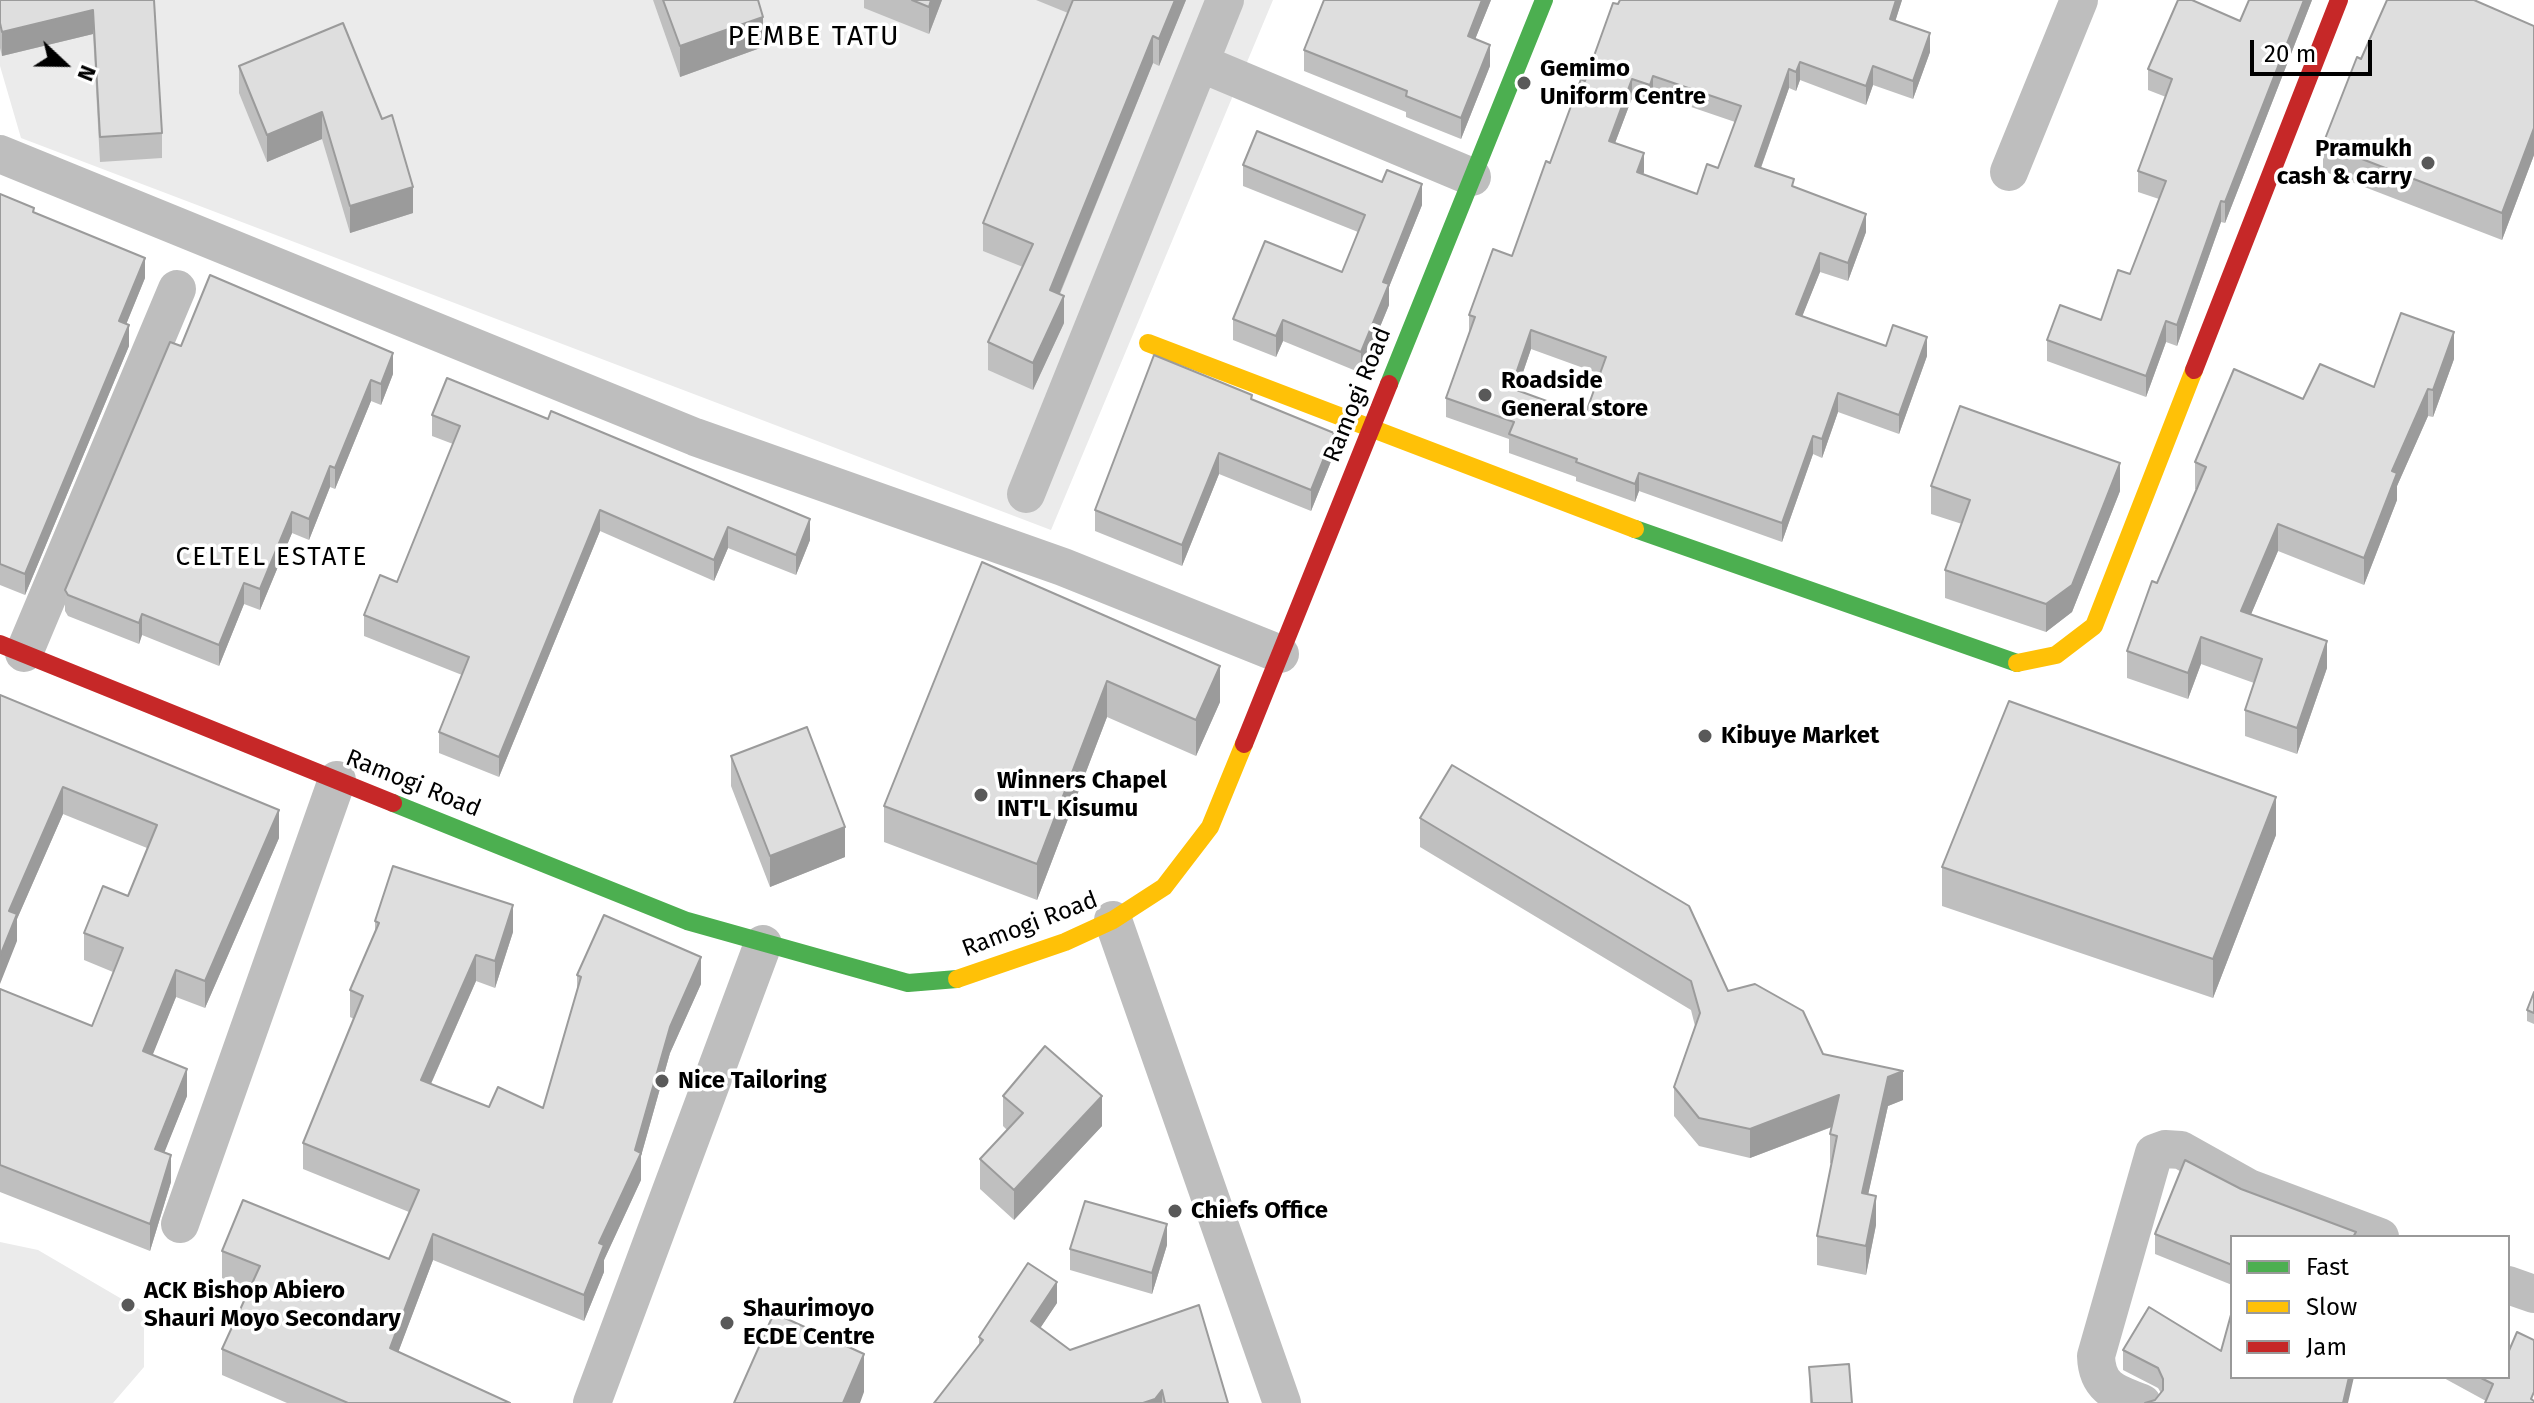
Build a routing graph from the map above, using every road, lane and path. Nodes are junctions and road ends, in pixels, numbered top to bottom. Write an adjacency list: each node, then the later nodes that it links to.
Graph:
1 (1225, 0): 5 (street)
2 (1544, 0): 8 (street, Ramogi Road)
3 (2079, 0): 7 (street)
4 (2339, 0): 11 (street)
5 (1200, 63): 8 (street); 12 (street)
6 (0, 154): 14 (street)
7 (2009, 172)
8 (1472, 177): 11 (street, Ramogi Road)
9 (177, 289): 13 (street)
10 (1148, 343): 11 (street)
11 (1371, 426): 14 (street, Ramogi Road)
12 (1026, 494)
13 (12, 649): 15 (street, Ramogi Road)
14 (1280, 654): 16 (street, Ramogi Road)
15 (337, 780): 17 (street, Ramogi Road); 18 (street)
16 (1113, 920): 17 (street, Ramogi Road); 23 (street)
17 (763, 944): 22 (street)
18 (180, 1224)
19 (2375, 1235): 24 (street)
20 (2510, 1286): 21 (street)
21 (2534, 1294)
22 (592, 1403)
23 (1282, 1403)
24 (2142, 1403)

